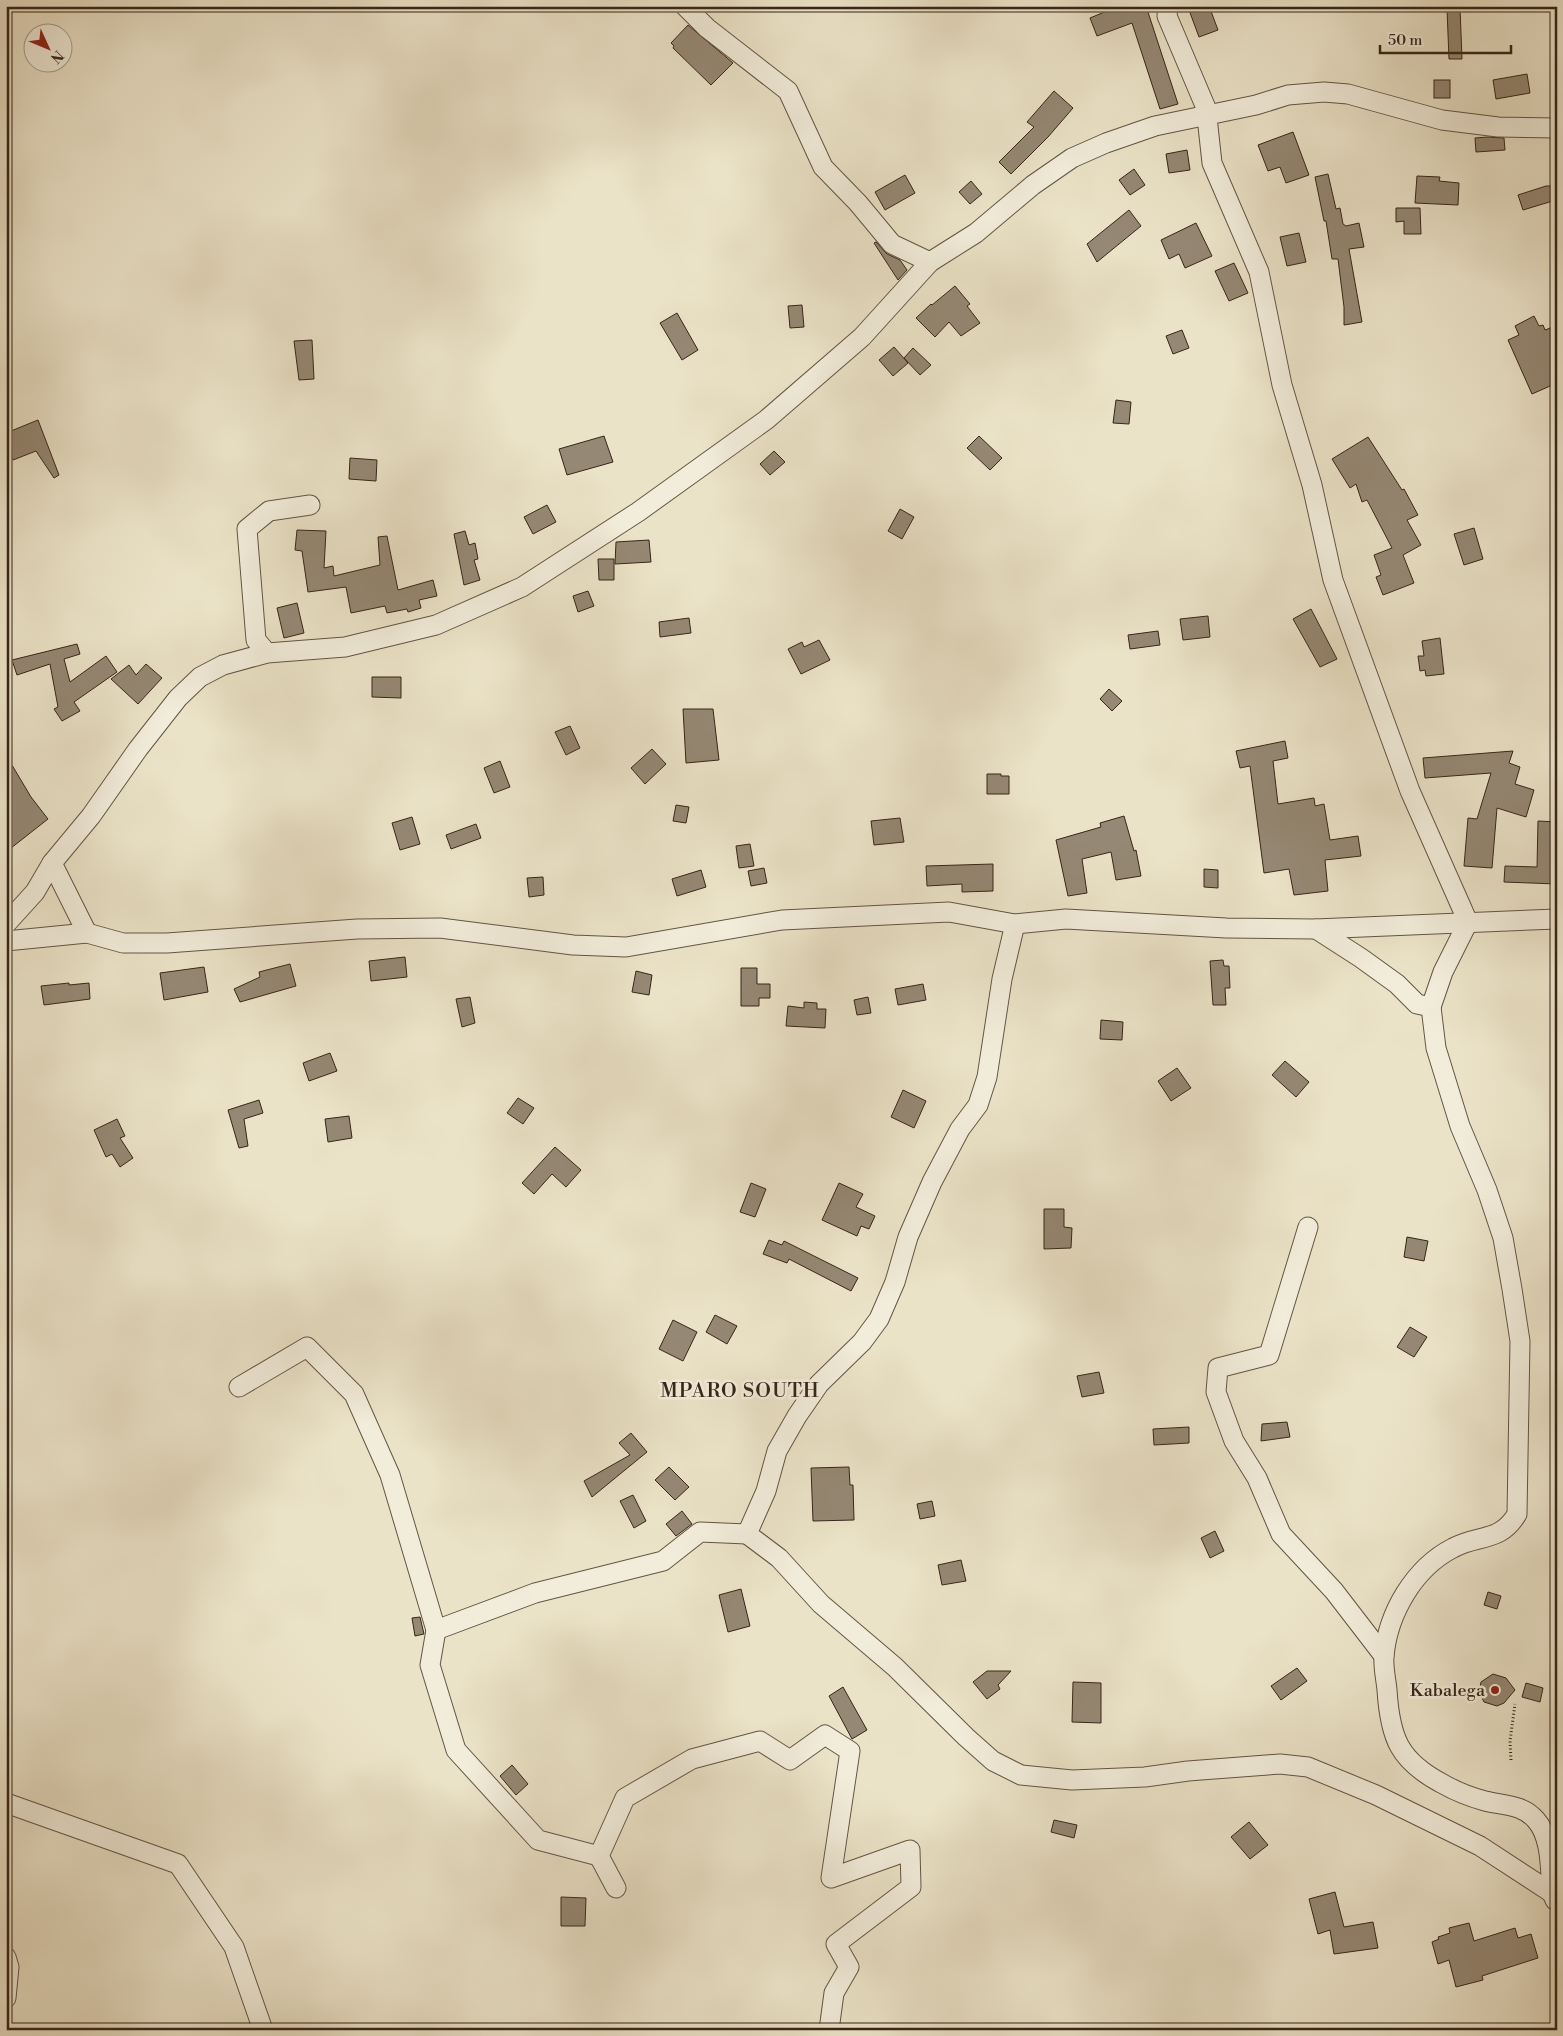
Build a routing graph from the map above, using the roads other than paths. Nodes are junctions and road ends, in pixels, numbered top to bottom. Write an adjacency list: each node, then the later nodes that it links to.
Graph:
1 (685, 6): 5 (street)
2 (1168, 6): 3 (street)
3 (1205, 116): 4 (street); 5 (street); 10 (street)
4 (1557, 128)
5 (930, 262): 7 (street)
6 (310, 505): 7 (street)
7 (266, 653): 8 (street)
8 (52, 863): 11 (street); 14 (street)
9 (1557, 919): 10 (street)
10 (1468, 922): 13 (street); 16 (street)
11 (6, 924)
12 (1015, 924): 13 (street); 14 (street); 19 (street)
13 (1316, 929): 16 (street)
14 (88, 933): 15 (street)
15 (6, 941)
16 (1431, 1007): 21 (street)
17 (1308, 1227): 21 (street)
18 (239, 1387): 20 (street)
19 (747, 1534): 20 (street); 25 (street)
20 (436, 1630): 23 (street)
21 (1384, 1656): 25 (street)
22 (6, 1803): 28 (street)
23 (599, 1856): 24 (street); 29 (street)
24 (616, 1888)
25 (1555, 1898)
26 (6, 1957): 27 (street)
27 (6, 1998)
28 (264, 2030)
29 (829, 2030)

